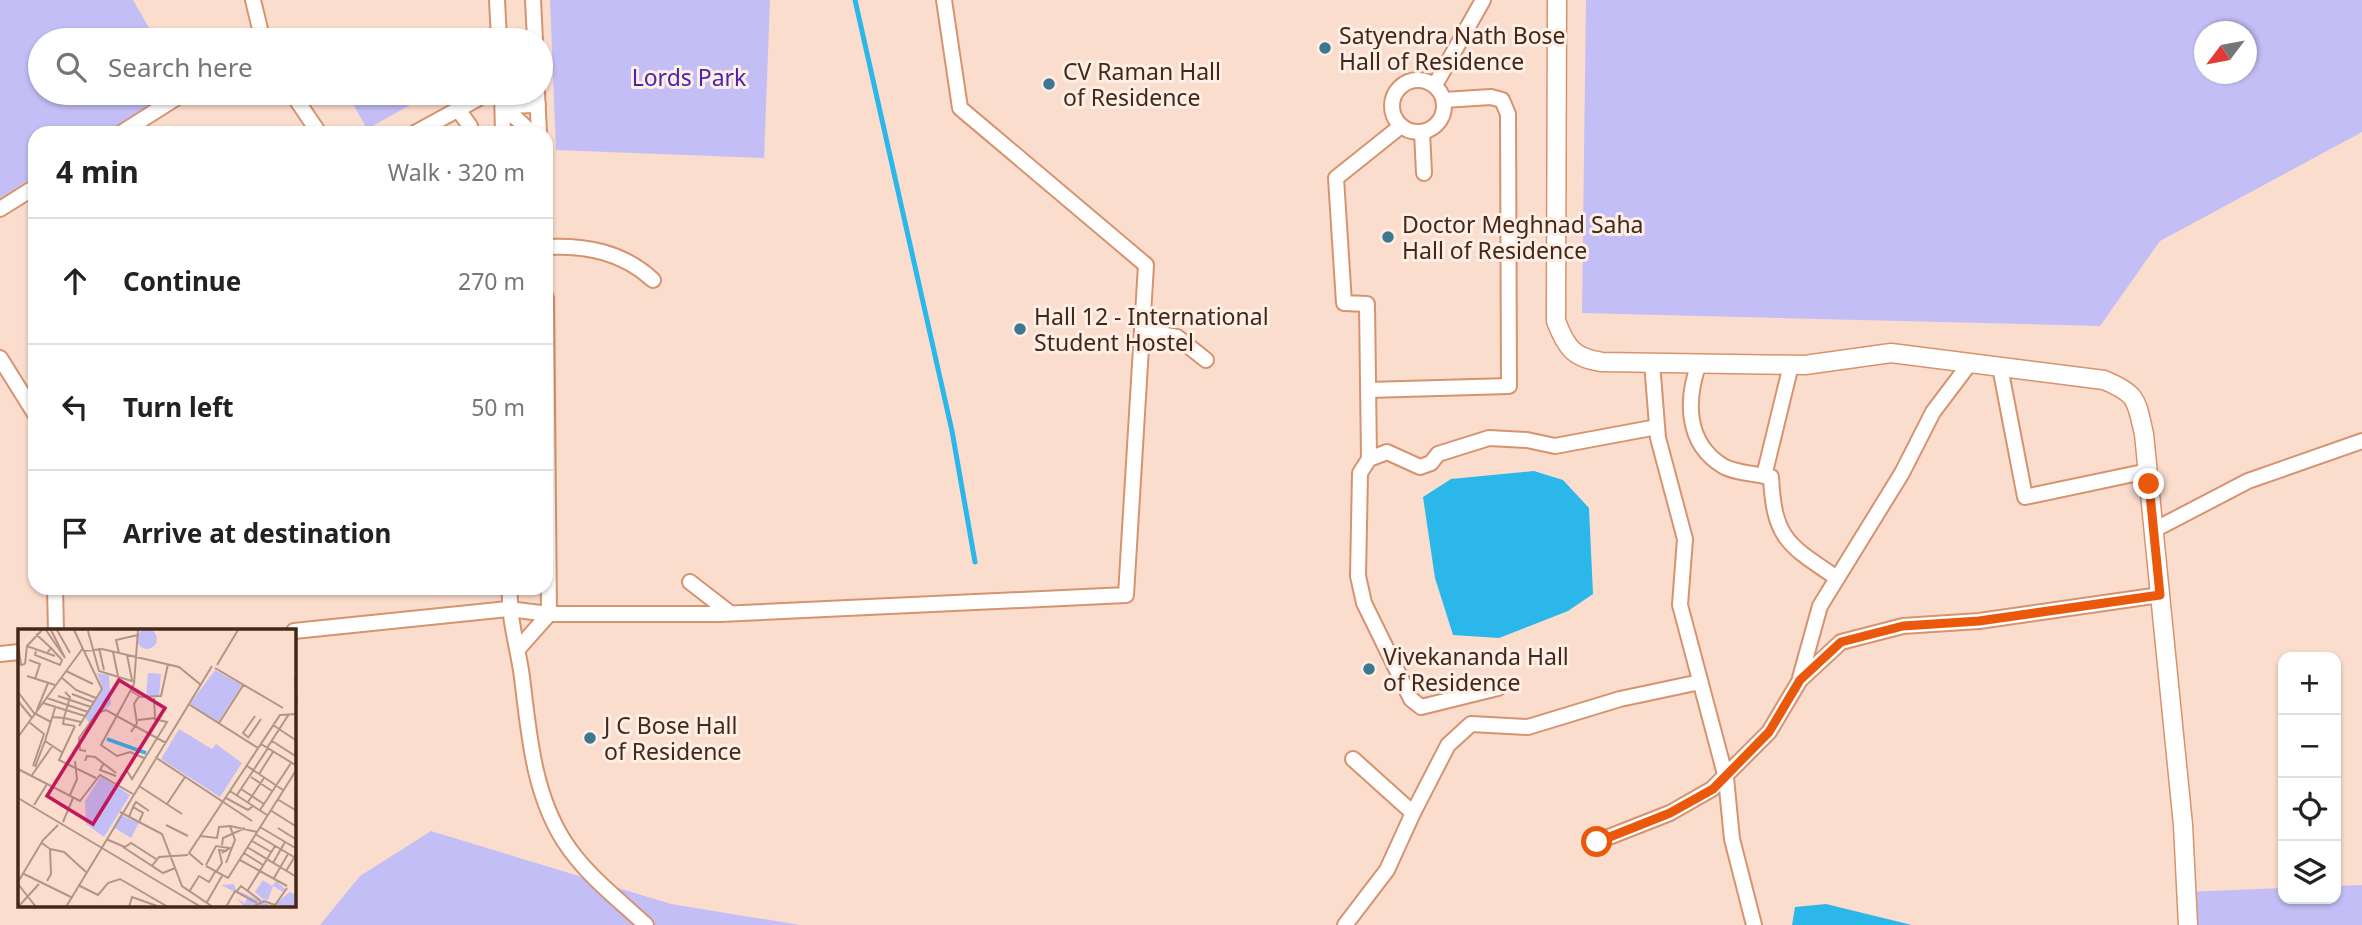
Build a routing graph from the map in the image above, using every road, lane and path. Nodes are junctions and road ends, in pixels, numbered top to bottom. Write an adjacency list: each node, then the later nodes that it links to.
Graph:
1 (253, 0): 7 (street)
2 (496, 0): 8 (street)
3 (533, 0): 9 (street)
4 (944, 0): 33 (street)
5 (1483, 0): 10 (street)
6 (1557, 0): 36 (street)
7 (260, 28)
8 (498, 28)
9 (534, 28)
10 (1435, 85): 11 (street); 26 (street)
11 (1444, 100): 27 (street); 41 (street)
12 (165, 105): 19 (street)
13 (300, 105): 20 (street)
14 (469, 105): 18 (street)
15 (502, 105): 23 (street)
16 (507, 105): 24 (street)
17 (538, 105): 25 (street)
18 (459, 111): 21 (street); 22 (street)
19 (132, 126)
20 (314, 126)
21 (429, 126)
22 (470, 126)
23 (503, 126)
24 (527, 126)
25 (539, 126)
26 (1401, 126): 27 (street); 41 (street)
27 (1422, 132): 28 (street)
28 (1424, 173)
29 (28, 191): 30 (street)
30 (0, 209)
31 (553, 247): 32 (street)
32 (653, 280)
33 (1142, 331): 35 (street); 56 (street)
34 (0, 358): 42 (street)
35 (1206, 360)
36 (1651, 363): 37 (street); 43 (street)
37 (1699, 363): 39 (street); 47 (street)
38 (1969, 363): 39 (street); 40 (street); 49 (street)
39 (1791, 365): 47 (street)
40 (2000, 367): 46 (street); 46 (street)
41 (1368, 390): 45 (street)
42 (28, 403)
43 (1657, 427): 45 (street); 64 (street)
44 (2362, 441): 48 (street)
45 (1369, 458): 65 (street)
46 (2148, 471): 48 (street)
47 (1764, 476): 49 (street)
48 (2154, 530): 54 (street)
49 (1837, 578): 63 (street)
50 (690, 582): 56 (street)
51 (55, 595): 58 (street)
52 (510, 595): 55 (street)
53 (549, 595): 57 (street)
54 (2160, 595): 63 (street); 73 (street)
55 (509, 609): 57 (street); 59 (street); 60 (street)
56 (730, 613): 57 (street)
57 (549, 614): 60 (street)
58 (56, 629)
59 (296, 631)
60 (518, 649): 70 (street)
61 (18, 652): 62 (street)
62 (0, 654)
63 (1800, 680): 67 (street)
64 (1700, 682): 67 (street); 68 (street)
65 (1498, 688)
66 (1353, 759): 68 (street)
67 (1726, 778): 69 (street); 72 (street)
68 (1413, 813): 71 (street)
69 (1597, 842)
70 (646, 925)
71 (1345, 925)
72 (1754, 925)
73 (2188, 925)

